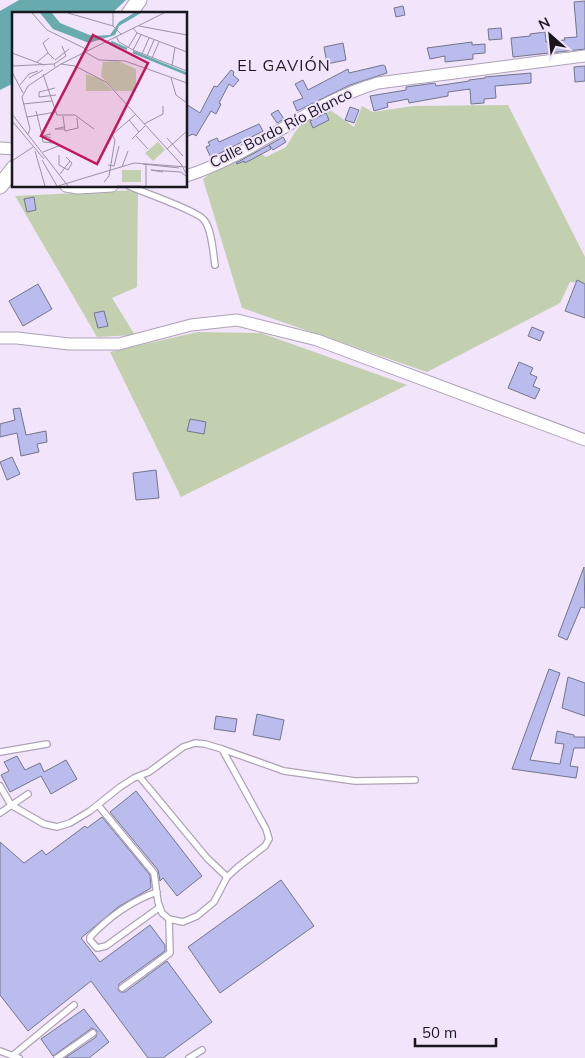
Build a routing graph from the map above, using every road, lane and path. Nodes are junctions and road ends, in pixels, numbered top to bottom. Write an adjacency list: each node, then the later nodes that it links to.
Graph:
1 (139, 0): 2 (main road)
2 (130, 12)
3 (585, 56): 4 (street, Calle Bordo Río Blanco)
4 (188, 175)
5 (134, 188): 6 (lane)
6 (215, 265)
7 (0, 338): 8 (street)
8 (585, 440)
9 (47, 744): 11 (lane)
10 (222, 749): 12 (lane); 13 (lane); 19 (lane)
11 (0, 752)
12 (138, 776): 17 (lane); 19 (lane)
13 (415, 780)
14 (0, 786): 16 (lane)
15 (28, 794): 16 (lane)
16 (11, 805): 17 (lane); 18 (lane)
17 (98, 805): 20 (lane)
18 (0, 813)
19 (227, 878): 22 (lane)
20 (157, 892): 21 (lane); 21 (lane)
21 (160, 906): 22 (lane)
22 (169, 920): 23 (lane)
23 (122, 988)
24 (74, 1005): 28 (lane)
25 (93, 1033): 30 (lane)
26 (202, 1050): 31 (lane)
27 (0, 1051): 28 (lane)
28 (13, 1057): 29 (lane)
29 (19, 1058)
30 (57, 1058)
31 (189, 1058)

